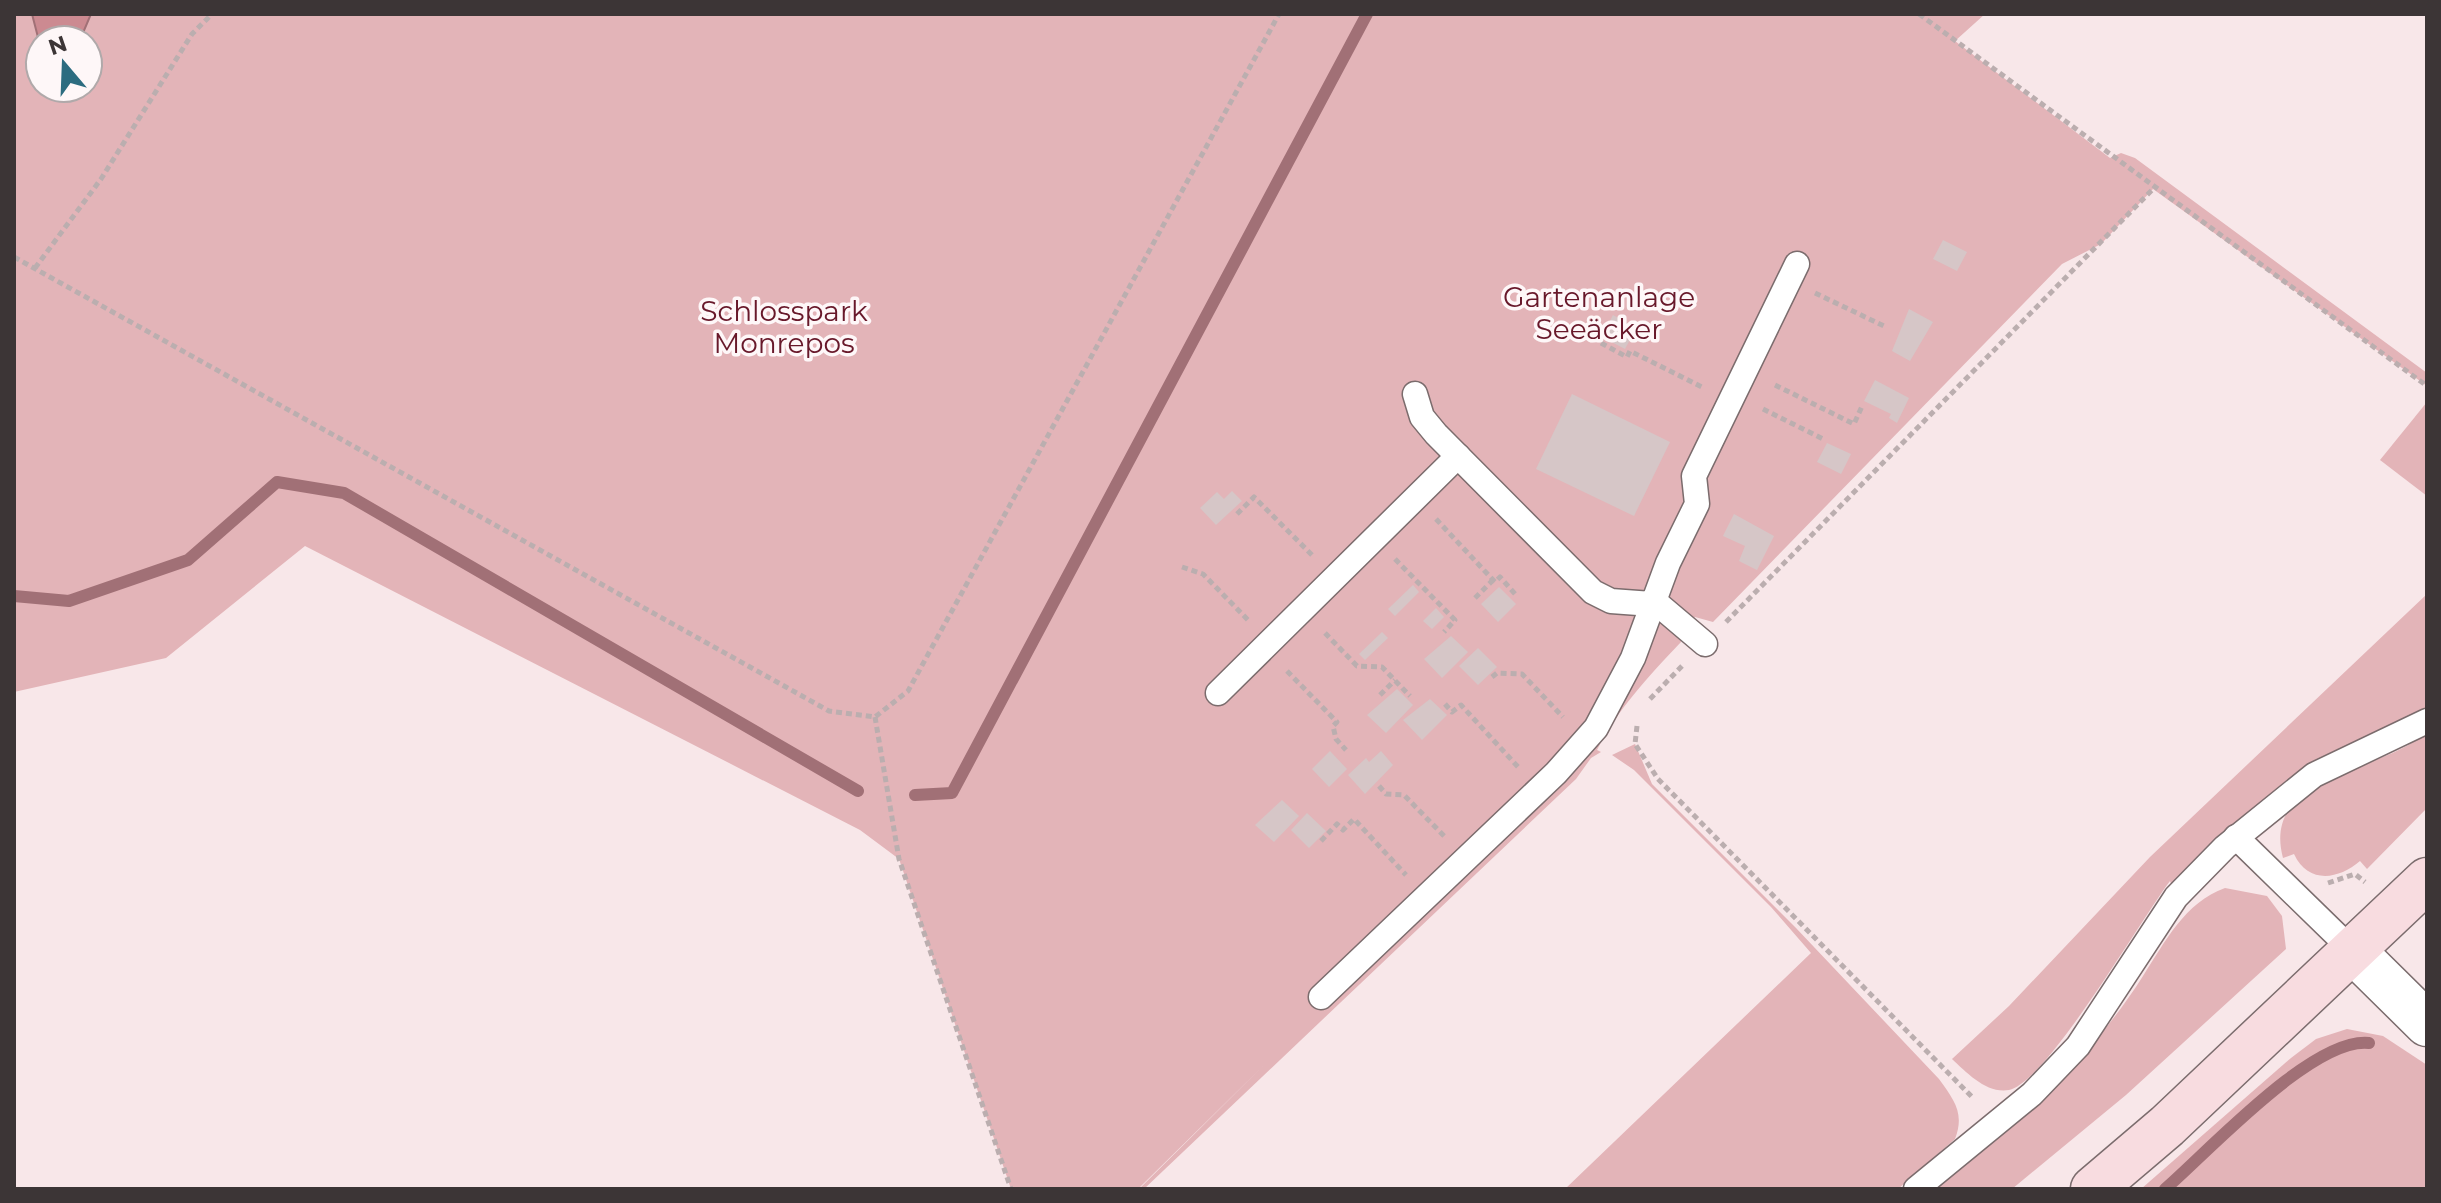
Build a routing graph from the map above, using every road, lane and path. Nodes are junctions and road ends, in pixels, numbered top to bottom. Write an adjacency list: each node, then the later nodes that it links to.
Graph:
1 (212, 14): 6 (path)
2 (1279, 14): 37 (path)
3 (1919, 14): 4 (path)
4 (2153, 189): 11 (path); 29 (path)
5 (14, 257): 6 (path)
6 (35, 268): 37 (path)
7 (1793, 272): 8 (path); 10 (lane)
8 (1884, 326)
9 (1601, 343): 13 (path)
10 (1745, 371): 13 (lane); 14 (path)
11 (2427, 386)
12 (1415, 394): 16 (lane)
13 (1732, 398): 15 (path); 25 (lane)
14 (1863, 404)
15 (1825, 440)
16 (1458, 456): 17 (lane); 25 (lane)
17 (1416, 498): 19 (lane); 22 (path)
18 (1237, 514): 21 (path)
19 (1375, 538): 21 (lane); 27 (path)
20 (1182, 567): 28 (path)
21 (1335, 577): 26 (lane)
22 (1494, 579): 23 (path); 24 (path)
23 (1515, 594)
24 (1475, 598)
25 (1653, 602): 29 (lane); 40 (lane)
26 (1302, 609): 28 (lane); 31 (path)
27 (1444, 632)
28 (1267, 644): 32 (lane); 41 (path)
29 (1705, 644): 36 (path)
30 (1492, 677): 40 (path)
31 (1395, 680): 33 (path); 34 (path)
32 (1218, 693)
33 (1380, 695)
34 (1410, 696)
35 (1445, 704): 43 (path)
36 (1643, 710)
37 (875, 717): 53 (path)
38 (1638, 720): 52 (path)
39 (2427, 721): 44 (lane)
40 (1586, 741): 43 (lane)
41 (1346, 750)
42 (1379, 786): 46 (path)
43 (1539, 789): 46 (lane)
44 (2236, 837): 49 (lane); 52 (lane)
45 (1321, 841): 48 (path)
46 (1466, 858): 48 (lane)
47 (2427, 880): 49 (main road)
48 (1426, 896): 50 (lane)
49 (2353, 951): 51 (street); 55 (main road)
50 (1321, 997)
51 (2427, 1024)
52 (1996, 1124): 54 (lane)
53 (1011, 1189)
54 (1916, 1189)
55 (2093, 1189)

